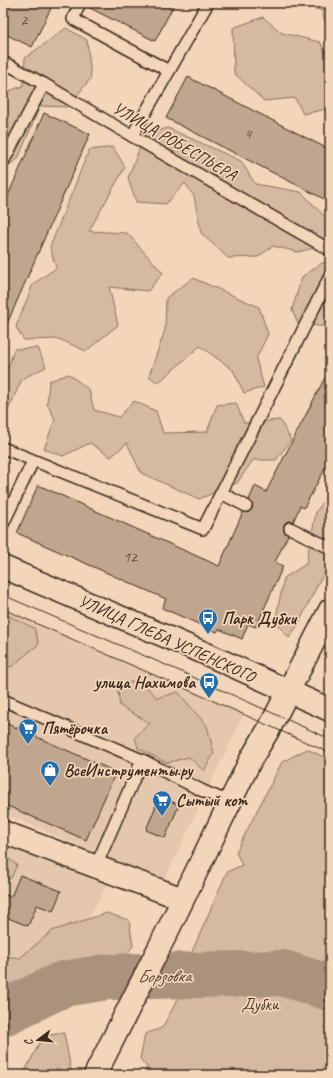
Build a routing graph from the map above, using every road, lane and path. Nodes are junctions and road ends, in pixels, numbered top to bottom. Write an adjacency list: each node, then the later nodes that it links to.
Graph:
1 (80, 3): 4 (lane)
2 (208, 3): 4 (lane)
3 (3, 62): 5 (lane, УЛИЦА РОБЕСПЬЕРА)
4 (170, 71): 6 (lane)
5 (44, 84): 6 (lane, УЛИЦА РОБЕСПЬЕРА); 7 (lane)
6 (132, 136): 8 (lane, УЛИЦА РОБЕСПЬЕРА)
7 (3, 162)
8 (330, 250)
9 (330, 276): 12 (lane)
10 (3, 448): 11 (lane)
11 (34, 461): 12 (lane); 14 (lane)
12 (221, 493): 13 (lane)
13 (246, 506)
14 (3, 524)
15 (290, 528): 16 (lane)
16 (330, 548)
17 (3, 567): 19 (street, УЛИЦА ГЛЕБА УСПЕНСКОГО)
18 (330, 610): 19 (street)
19 (287, 691): 21 (street, УЛИЦА ГЛЕБА УСПЕНСКОГО); 23 (street)
20 (3, 700): 22 (lane)
21 (330, 710)
22 (142, 760): 23 (lane); 25 (lane)
23 (229, 802): 26 (street)
24 (3, 832): 25 (street)
25 (96, 866): 26 (street)
26 (183, 899): 27 (street)
27 (95, 1075)

